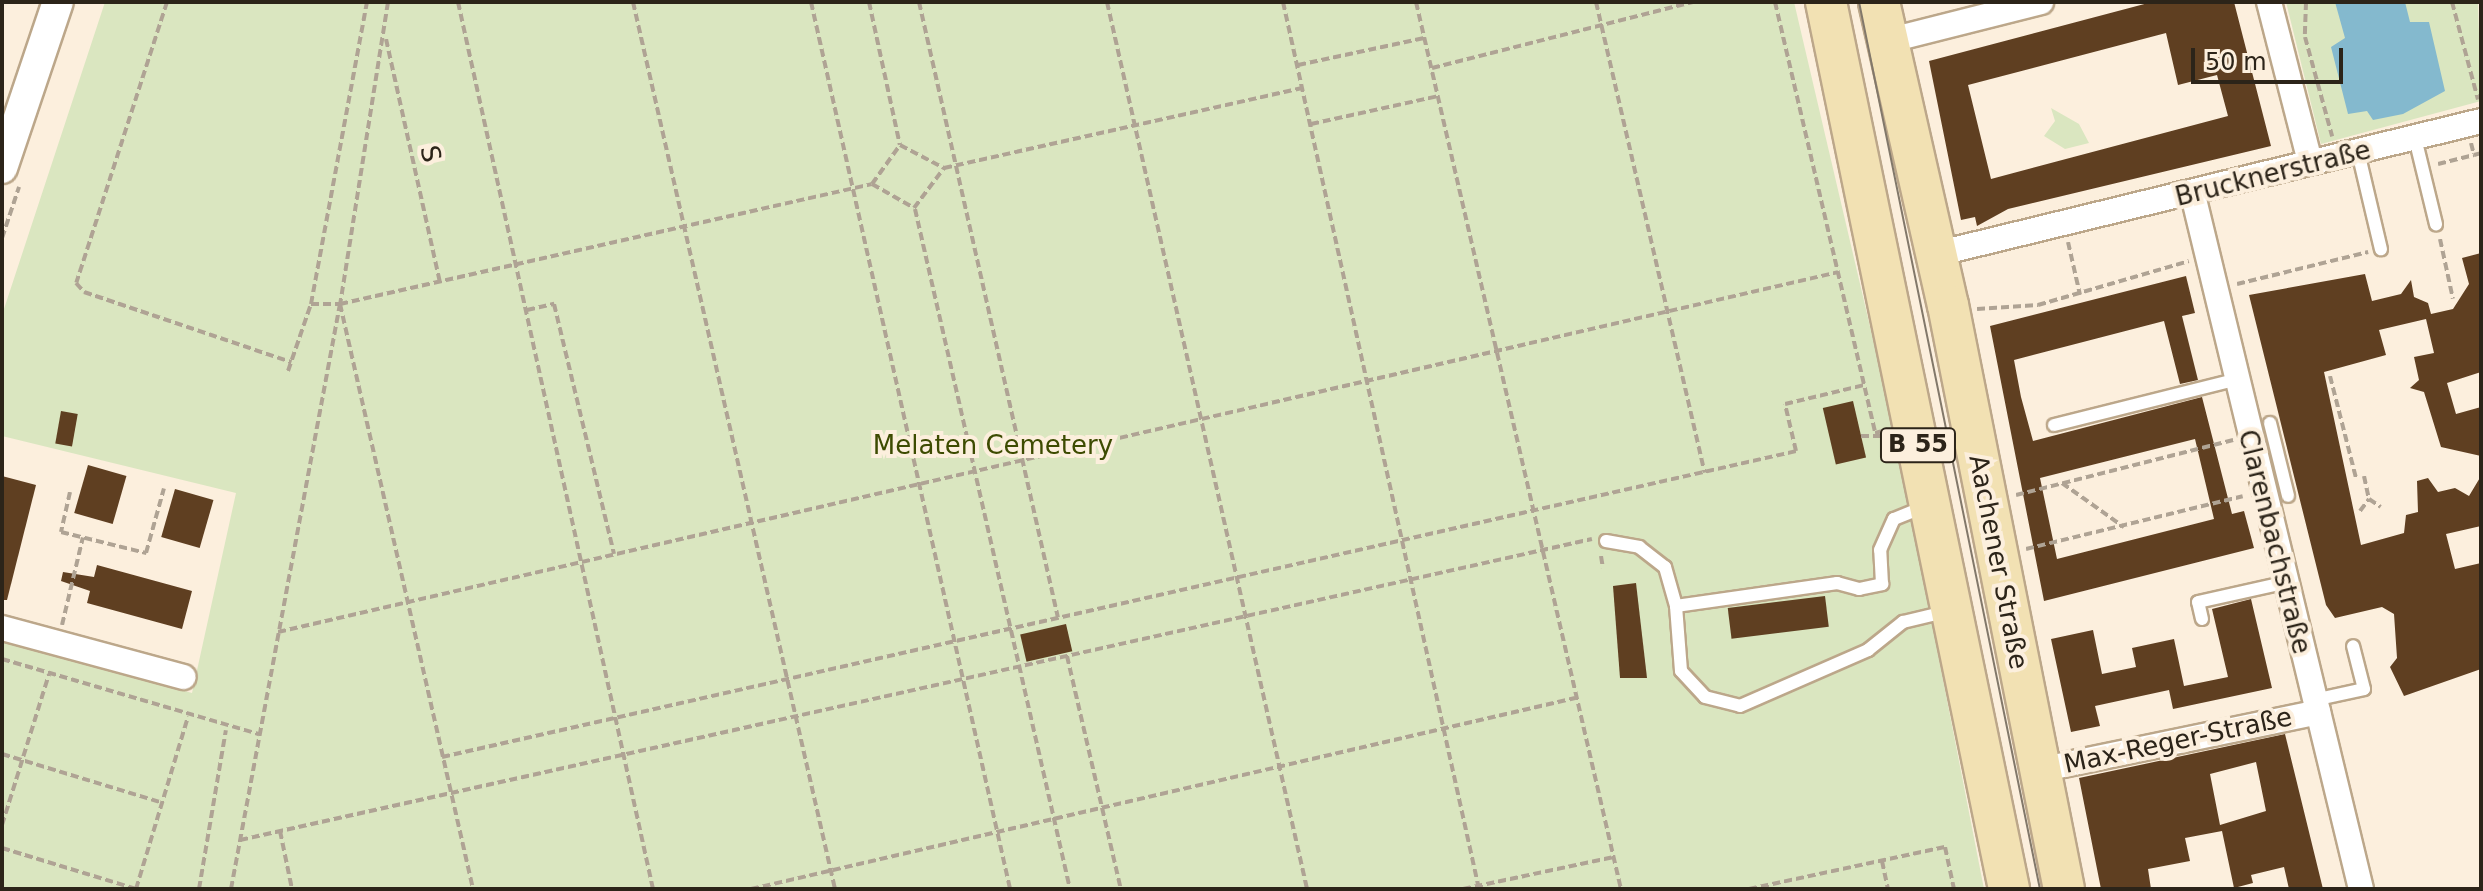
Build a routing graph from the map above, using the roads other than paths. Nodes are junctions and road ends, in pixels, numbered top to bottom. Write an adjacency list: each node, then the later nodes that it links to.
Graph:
1 (58, 2): 11 (street)
2 (1826, 2): 20 (main road, Aachener Straße / B 55)
3 (1879, 2): 6 (main road, Aachener Straße / B 55)
4 (2041, 2): 6 (street)
5 (2269, 2): 10 (street)
6 (1887, 41): 15 (main road, Aachener Straße / B 55)
7 (2481, 121): 8 (street, Brucknerstraße)
8 (2415, 138): 9 (street, Brucknerstraße); 13 (lane)
9 (2348, 155): 10 (street, Brucknerstraße); 14 (lane)
10 (2310, 162): 12 (street, Brucknerstraße)
11 (2, 168)
12 (2193, 195): 15 (street, Brucknerstraße); 16 (street, Clarenbachstraße)
13 (2436, 224)
14 (2381, 249)
15 (1936, 254): 30 (main road, Aachener Straße / B 55)
16 (2234, 380): 18 (lane); 22 (street, Clarenbachstraße)
17 (2270, 423): 19 (lane)
18 (2054, 425)
19 (2288, 496)
20 (1929, 505): 23 (lane); 24 (main road, Aachener Straße / B 55)
21 (1606, 541): 23 (lane)
22 (2284, 583): 25 (lane); 29 (street, Clarenbachstraße)
23 (1676, 606): 24 (lane)
24 (1951, 611): 31 (main road, Aachener Straße / B 55)
25 (2202, 619)
26 (2, 628): 28 (street)
27 (2353, 646): 29 (lane)
28 (184, 677)
29 (2316, 706): 30 (street, Max-Reger-Straße); 33 (street, Clarenbachstraße)
30 (2039, 770): 32 (main road, Aachener Straße / B 55)
31 (2009, 889)
32 (2064, 889)
33 (2361, 889)

